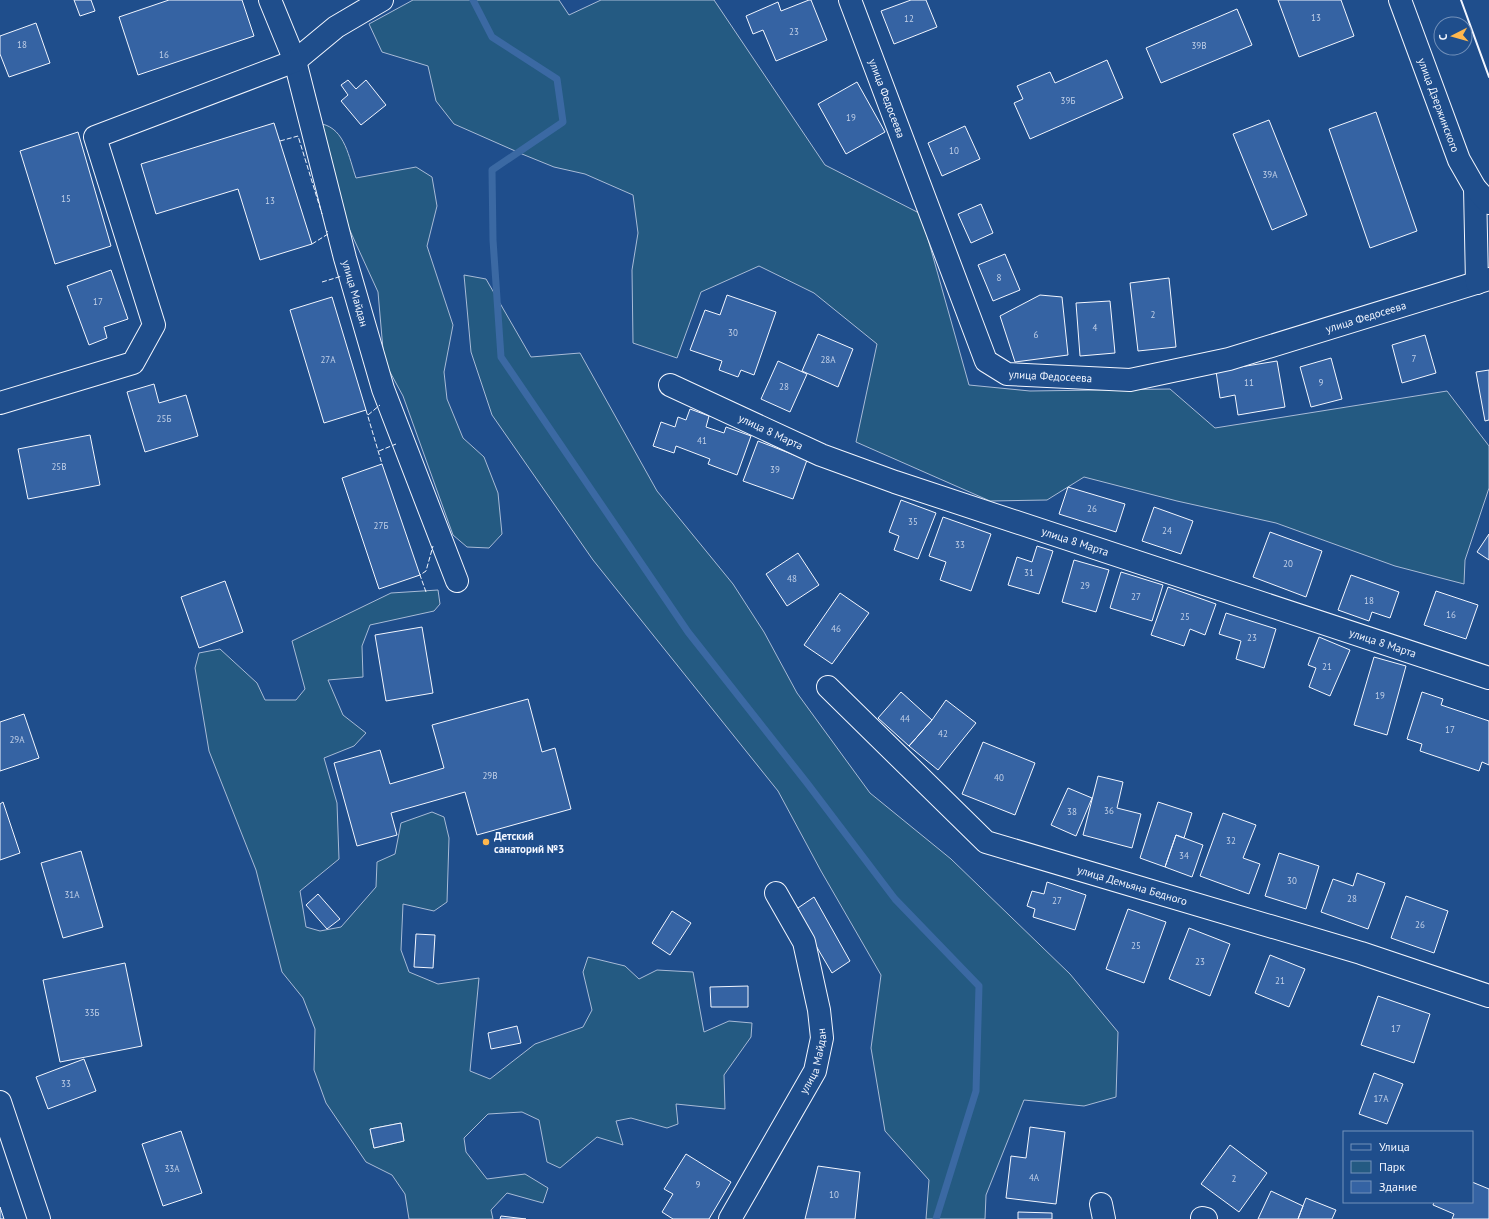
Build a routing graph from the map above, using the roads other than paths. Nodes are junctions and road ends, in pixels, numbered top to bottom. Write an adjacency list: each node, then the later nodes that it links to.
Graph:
1 (270, 0): 5 (street, улица Майдан)
2 (382, 0): 5 (street)
3 (850, 0): 7 (street, улица Федосеева)
4 (1400, 0): 6 (street, улица Дзержинского)
5 (295, 61): 9 (street); 10 (street, улица Майдан)
6 (1482, 196): 7 (street)
7 (1483, 281)
8 (670, 385): 11 (street, улица 8 Марта)
9 (0, 403)
10 (457, 581)
11 (1489, 678)
12 (828, 687): 14 (street, улица Демьяна Бедного)
13 (776, 893): 17 (street, улица Майдан)
14 (1489, 996)
15 (0, 1102): 16 (street)
16 (39, 1219)
17 (730, 1219)

